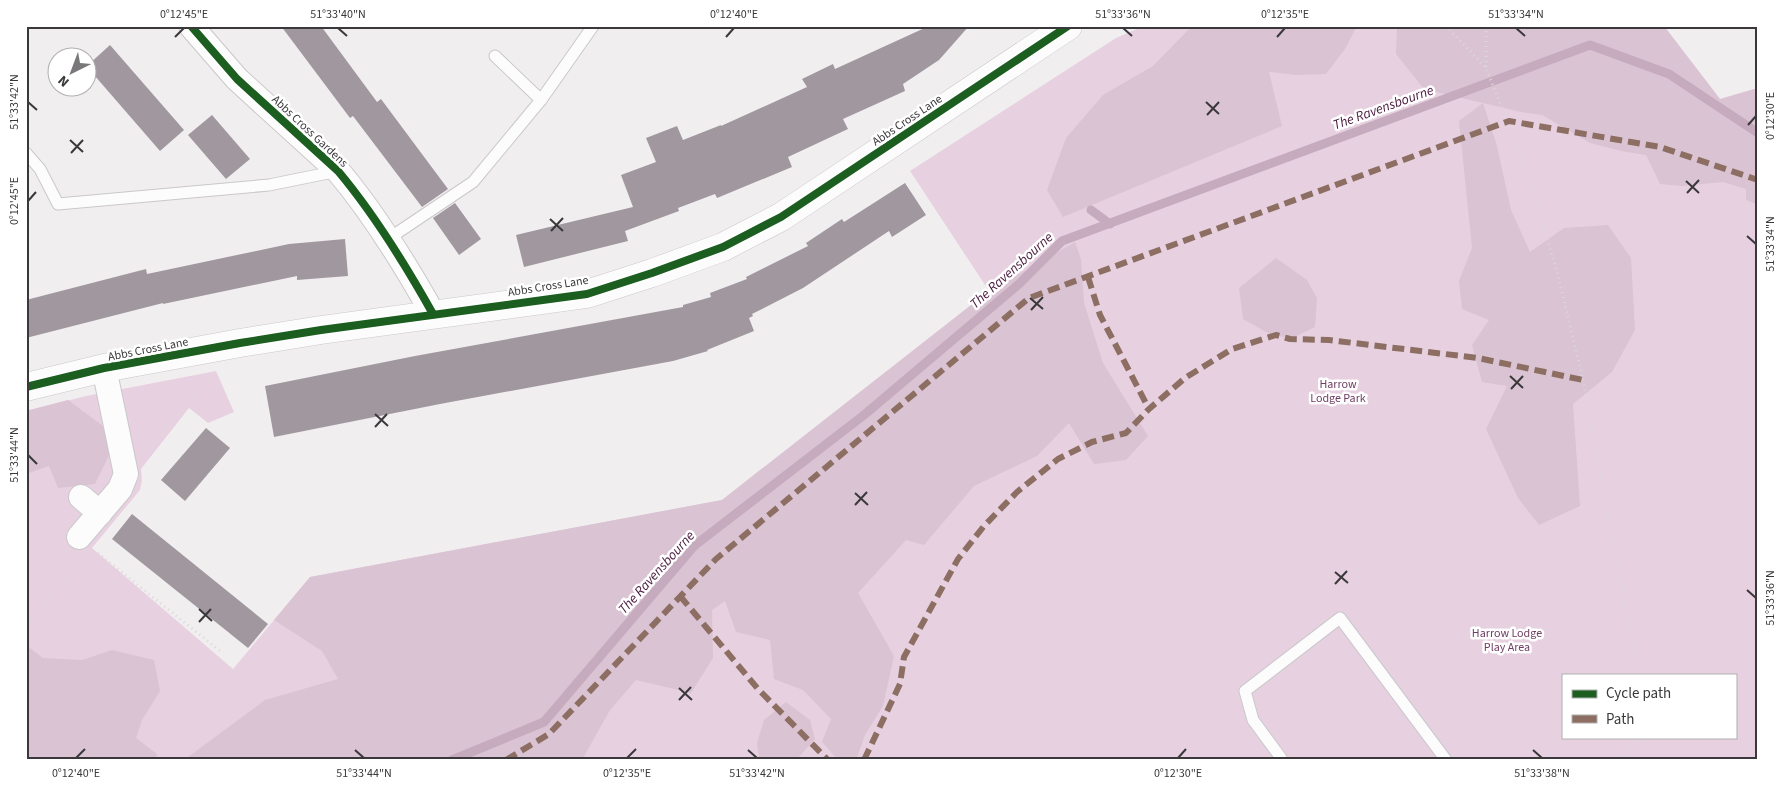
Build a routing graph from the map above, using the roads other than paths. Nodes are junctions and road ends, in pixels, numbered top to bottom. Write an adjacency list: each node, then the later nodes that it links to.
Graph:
1 (191, 26): 7 (street, Abbs Cross Gardens)
2 (593, 26): 5 (lane)
3 (1067, 26): 9 (street, Abbs Cross Lane)
4 (495, 56): 5 (lane)
5 (541, 100): 8 (lane)
6 (26, 153): 7 (lane)
7 (338, 171): 8 (street, Abbs Cross Gardens)
8 (388, 239): 9 (street, Abbs Cross Gardens)
9 (433, 314): 10 (street, Abbs Cross Lane)
10 (104, 368): 11 (street, Abbs Cross Lane); 13 (street, Abbs Cross Lane)
11 (26, 387)
12 (81, 497): 13 (street)
13 (100, 513): 14 (street)
14 (85, 542)
15 (1278, 760): 16 (lane)
16 (1446, 760)

